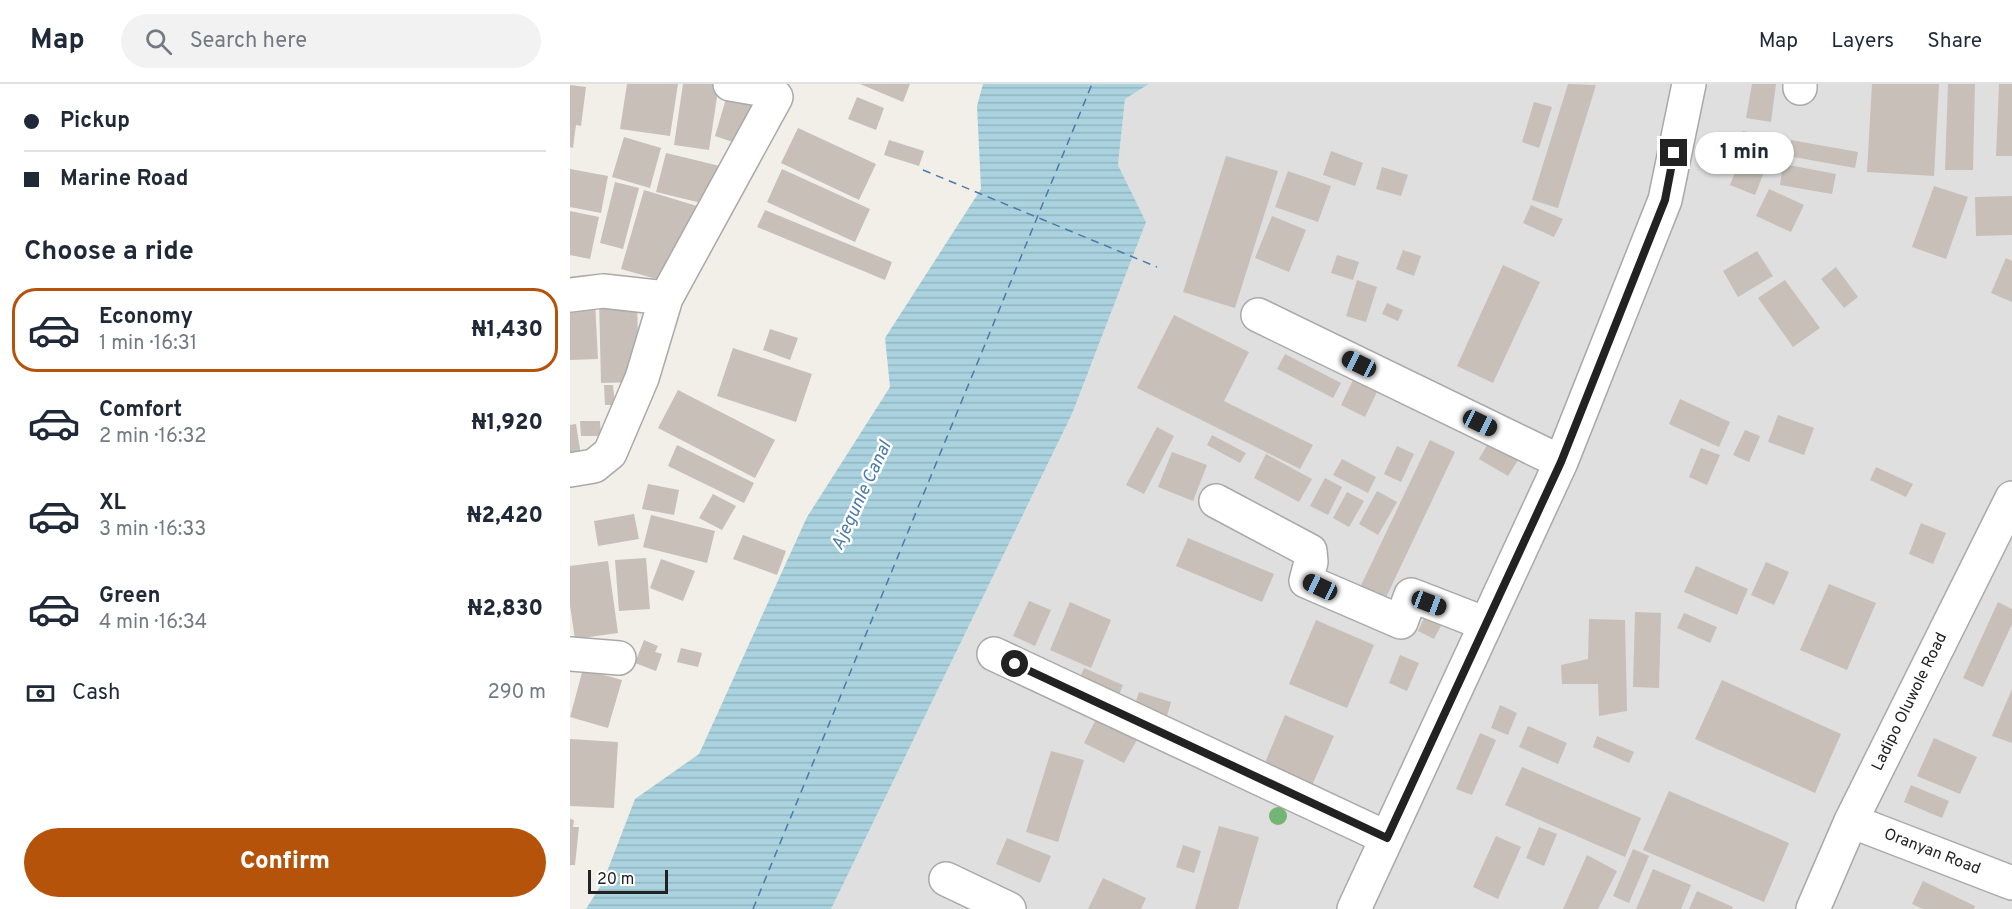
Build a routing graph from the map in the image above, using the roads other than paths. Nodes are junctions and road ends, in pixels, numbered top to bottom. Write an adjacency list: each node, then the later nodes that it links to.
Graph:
1 (730, 84): 4 (street)
2 (1689, 84): 6 (street)
3 (570, 295): 4 (street)
4 (666, 298): 7 (street)
5 (1258, 315): 6 (street)
6 (1561, 462): 10 (street)
7 (570, 470)
8 (2012, 498): 14 (street, Ladipo Oluwole Road)
9 (1216, 501): 10 (street)
10 (1486, 624): 15 (street)
11 (570, 654): 13 (street)
12 (994, 654): 15 (street)
13 (619, 658)
14 (1851, 821): 17 (street, Oranyan Road); 20 (street, Ladipo Oluwole Road)
15 (1387, 838): 19 (street)
16 (946, 879): 18 (street)
17 (2012, 883)
18 (1009, 909)
19 (1354, 909)
20 (1813, 909)

